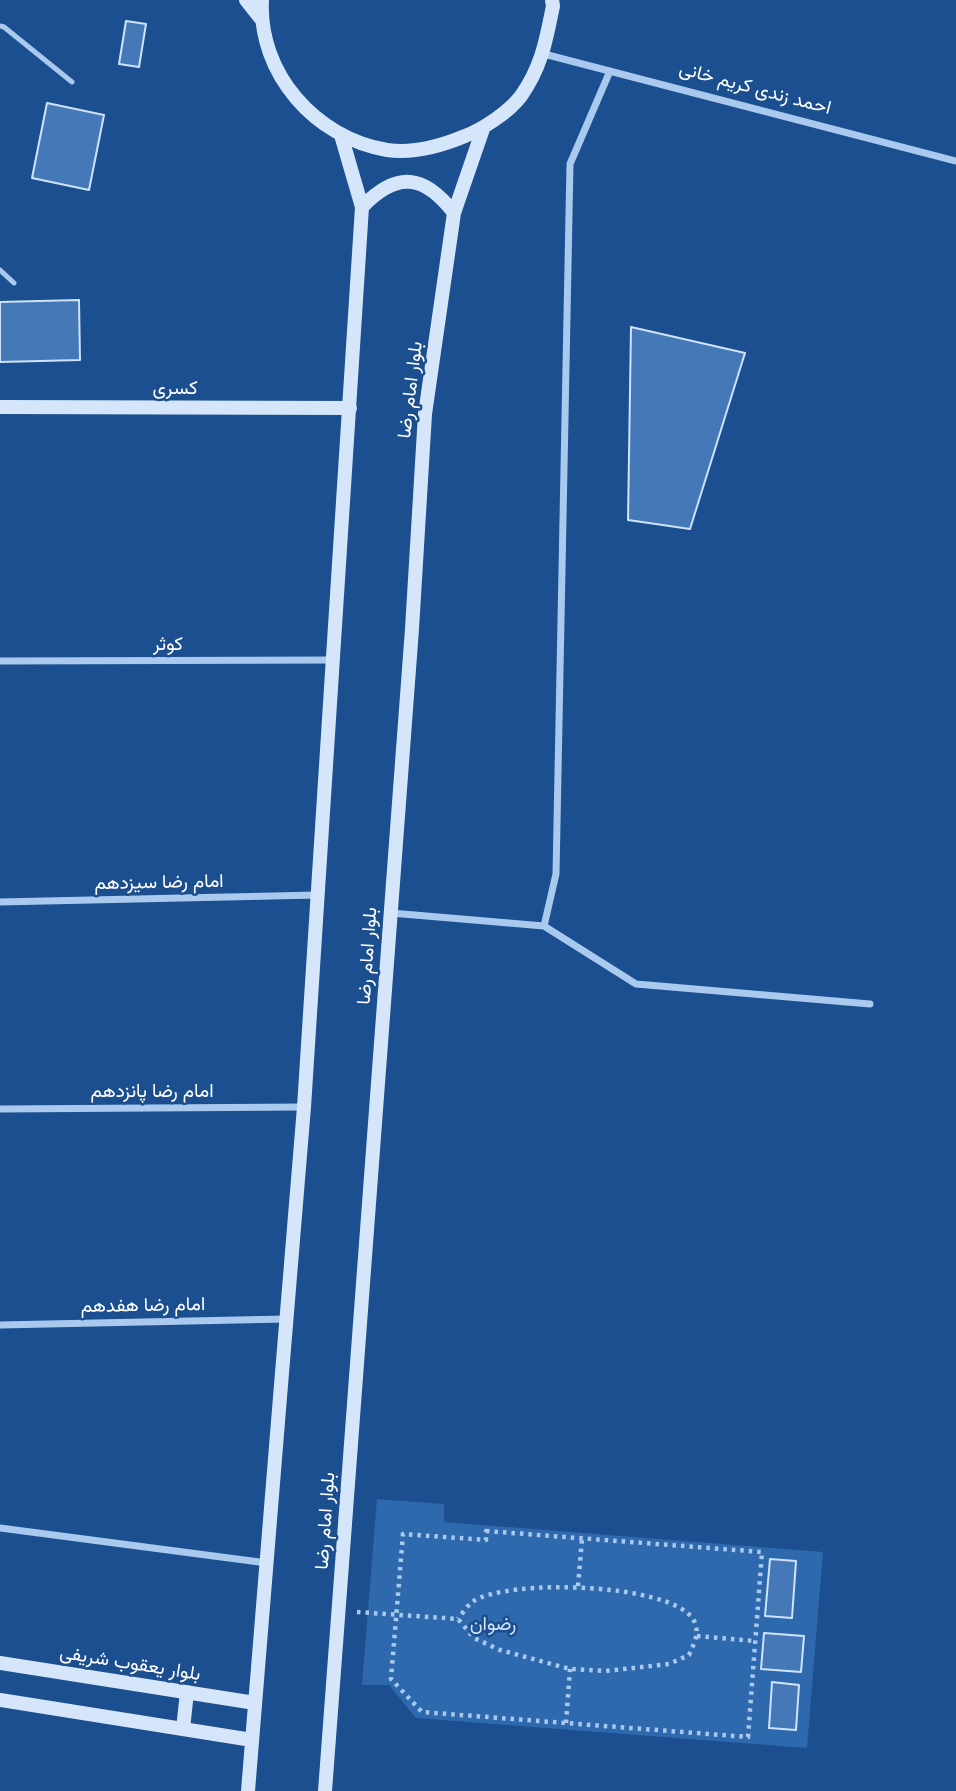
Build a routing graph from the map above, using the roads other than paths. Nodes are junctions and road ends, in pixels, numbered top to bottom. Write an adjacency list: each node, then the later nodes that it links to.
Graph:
1 (246, 0): 4 (main road)
2 (262, 0): 4 (main road)
3 (552, 0): 6 (main road)
4 (261, 19): 10 (main road)
5 (0, 26): 8 (lane)
6 (544, 54): 7 (street, احمد زندی کریم خانی); 9 (main road)
7 (610, 71): 11 (street, احمد زندی کریم خانی); 23 (street)
8 (72, 82)
9 (482, 129): 10 (main road); 13 (main road, بلوار امام رضا)
10 (341, 135): 12 (main road)
11 (956, 161)
12 (362, 207): 13 (main road); 17 (main road)
13 (454, 213): 22 (main road, بلوار امام رضا)
14 (0, 270): 15 (lane)
15 (14, 283)
16 (0, 407): 17 (main road, کسری)
17 (350, 408): 18 (main road)
18 (335, 660): 19 (street, کوثر); 20 (main road)
19 (0, 661)
20 (319, 895): 21 (street, امام رضا سیزدهم); 25 (main road)
21 (0, 902)
22 (391, 913): 23 (street); 38 (main road, بلوار امام رضا)
23 (544, 926): 24 (street)
24 (870, 1004)
25 (303, 1107): 26 (street, امام رضا پانزدهم); 27 (main road)
26 (0, 1109)
27 (287, 1319): 28 (street, امام رضا هفدهم); 30 (main road)
28 (0, 1325)
29 (0, 1528): 30 (street)
30 (267, 1563): 34 (main road)
31 (0, 1663): 32 (main road, بلوار یعقوب شریفی)
32 (187, 1692): 34 (main road, بلوار یعقوب شریفی); 35 (main road)
33 (0, 1700): 35 (main road)
34 (255, 1703): 36 (main road)
35 (183, 1729): 36 (main road)
36 (252, 1740): 37 (main road)
37 (248, 1791)
38 (325, 1791)

